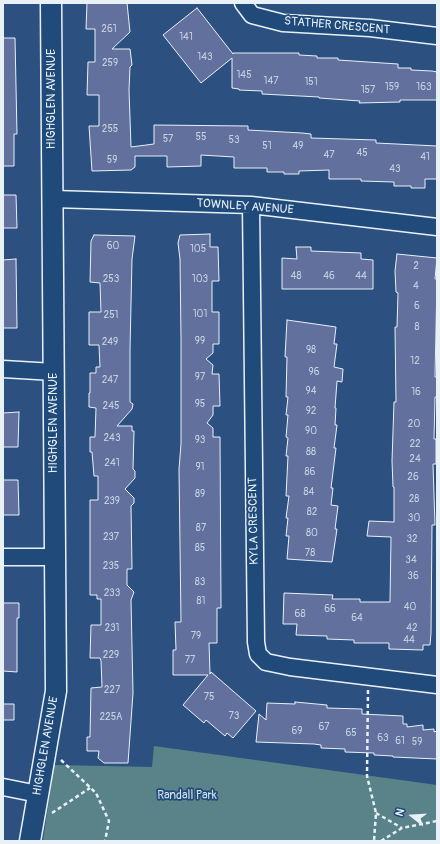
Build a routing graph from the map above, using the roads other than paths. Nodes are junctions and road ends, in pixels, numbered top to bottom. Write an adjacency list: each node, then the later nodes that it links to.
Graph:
1 (52, 3): 4 (street, HIGHGLEN AVENUE)
2 (243, 3): 3 (street, STATHER CRESCENT)
3 (437, 36)
4 (53, 199): 5 (street, TOWNLEY AVENUE); 8 (street, HIGHGLEN AVENUE)
5 (251, 205): 6 (street, TOWNLEY AVENUE); 11 (street, KYLA CRESCENT)
6 (437, 227)
7 (3, 369): 8 (street)
8 (54, 372): 10 (street, HIGHGLEN AVENUE)
9 (3, 557): 10 (street)
10 (55, 557): 13 (street, HIGHGLEN AVENUE)
11 (437, 685)
12 (3, 787): 13 (street)
13 (38, 794): 14 (street, HIGHGLEN AVENUE)
14 (32, 833)

